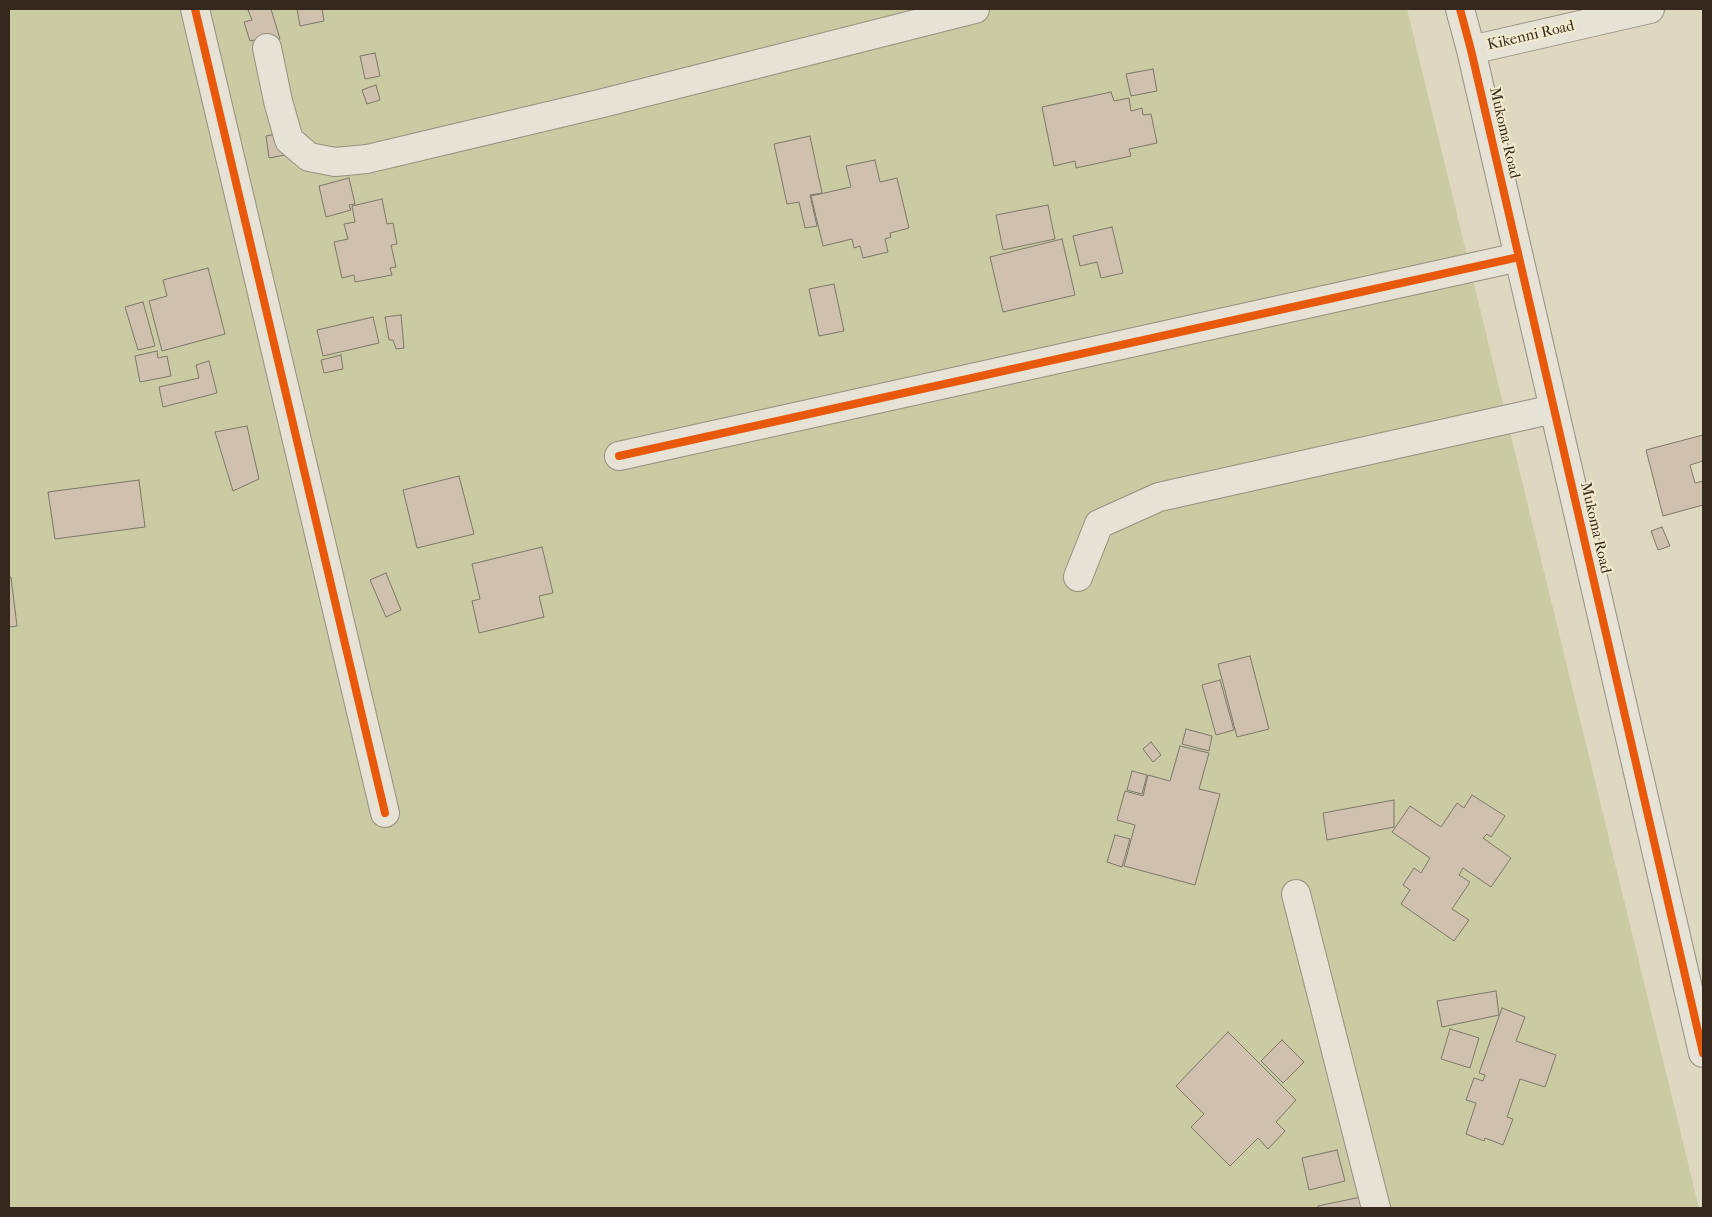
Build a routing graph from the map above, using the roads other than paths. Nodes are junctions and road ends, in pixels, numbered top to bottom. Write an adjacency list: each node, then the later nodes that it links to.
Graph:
1 (195, 9): 11 (street)
2 (975, 9): 5 (street)
3 (1460, 9): 6 (street, Mukoma Road)
4 (1650, 9): 6 (street, Kikenni Road)
5 (267, 48)
6 (1471, 50): 7 (street, Mukoma Road)
7 (1519, 257): 8 (street, Mukoma Road); 9 (street)
8 (1554, 409): 10 (street); 13 (street, Mukoma Road)
9 (619, 456)
10 (1078, 577)
11 (385, 813)
12 (1296, 894): 14 (street)
13 (1703, 1053)
14 (1376, 1208)

